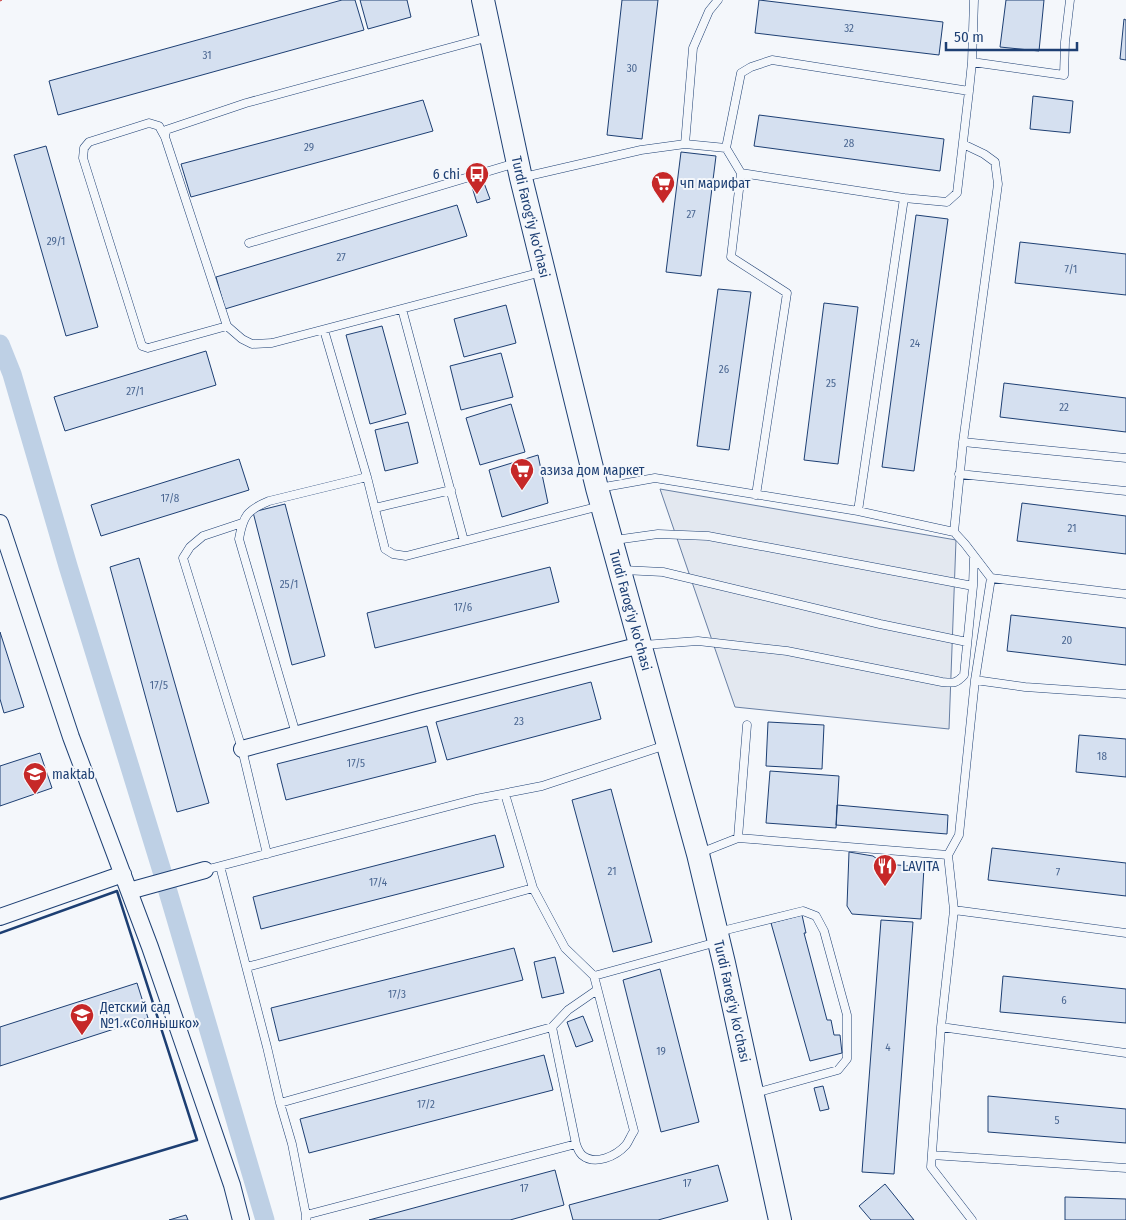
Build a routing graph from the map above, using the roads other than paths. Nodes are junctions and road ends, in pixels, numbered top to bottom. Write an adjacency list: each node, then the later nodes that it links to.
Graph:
1 (483, 0): 5 (street, Turdi Farog'iy ko'chasi)
2 (718, 0): 9 (lane)
3 (974, 0): 6 (lane)
4 (1070, 0): 6 (lane)
5 (491, 37): 8 (lane); 12 (street, Turdi Farog'iy ko'chasi)
6 (972, 62): 7 (lane)
7 (969, 91): 10 (lane); 11 (lane)
8 (165, 137): 18 (lane); 18 (lane)
9 (685, 144): 11 (lane); 12 (lane)
10 (963, 144): 14 (lane); 20 (lane)
11 (726, 148): 13 (lane)
12 (520, 170): 15 (lane); 16 (street, Turdi Farog'iy ko'chasi)
13 (741, 173): 14 (lane); 26 (lane)
14 (904, 198): 29 (lane)
15 (249, 242)
16 (544, 271): 17 (lane); 27 (street, Turdi Farog'iy ko'chasi)
17 (402, 309): 19 (lane); 24 (lane)
18 (227, 326): 19 (lane)
19 (324, 330): 23 (lane)
20 (962, 442): 21 (lane); 22 (lane)
21 (1126, 458)
22 (959, 474): 25 (lane); 32 (lane)
23 (367, 477): 28 (lane); 31 (lane)
24 (451, 490): 28 (lane); 34 (lane)
25 (1126, 491)
26 (756, 495): 27 (lane); 29 (lane)
27 (599, 497): 33 (street, Turdi Farog'iy ko'chasi); 34 (lane)
28 (375, 508): 34 (lane)
29 (858, 511): 32 (lane)
30 (0, 523): 54 (street)
31 (242, 523): 45 (lane); 47 (lane)
32 (954, 532): 35 (lane)
33 (612, 540): 36 (street, Turdi Farog'iy ko'chasi); 38 (lane)
34 (464, 541)
35 (974, 556): 37 (lane); 38 (lane)
36 (619, 569): 40 (lane); 41 (street, Turdi Farog'iy ko'chasi)
37 (991, 578): 39 (lane); 42 (lane)
38 (973, 586): 40 (lane)
39 (1126, 594)
40 (967, 642): 41 (lane)
41 (640, 646): 45 (street); 46 (street, Turdi Farog'iy ko'chasi)
42 (975, 680): 43 (lane); 52 (lane)
43 (1126, 694)
44 (747, 725): 49 (lane)
45 (296, 734): 47 (street)
46 (668, 744): 48 (lane); 51 (street, Turdi Farog'iy ko'chasi)
47 (242, 748): 50 (lane)
48 (505, 794): 50 (lane); 55 (lane)
49 (738, 838): 51 (lane); 52 (lane)
50 (267, 854): 53 (lane)
51 (698, 854): 60 (street, Turdi Farog'iy ko'chasi)
52 (948, 855): 57 (lane)
53 (209, 869): 56 (street); 61 (lane)
54 (123, 874): 56 (street); 58 (street)
55 (533, 888): 61 (lane); 62 (lane)
56 (129, 891): 73 (street)
57 (954, 910): 59 (lane); 65 (lane)
58 (0, 917)
59 (1126, 933)
60 (718, 936): 62 (lane); 67 (street, Turdi Farog'iy ko'chasi); 67 (lane)
61 (247, 967): 68 (lane)
62 (594, 976): 63 (lane)
63 (597, 990): 64 (lane); 69 (lane)
64 (552, 1027): 68 (lane); 69 (lane)
65 (941, 1027): 66 (lane); 70 (lane)
66 (1126, 1053)
67 (753, 1094): 74 (street, Turdi Farog'iy ko'chasi)
68 (280, 1103): 72 (lane)
69 (576, 1144): 72 (lane)
70 (932, 1155): 71 (lane); 75 (lane)
71 (1126, 1168)
72 (306, 1217)
73 (241, 1220)
74 (780, 1220)
75 (972, 1220)

